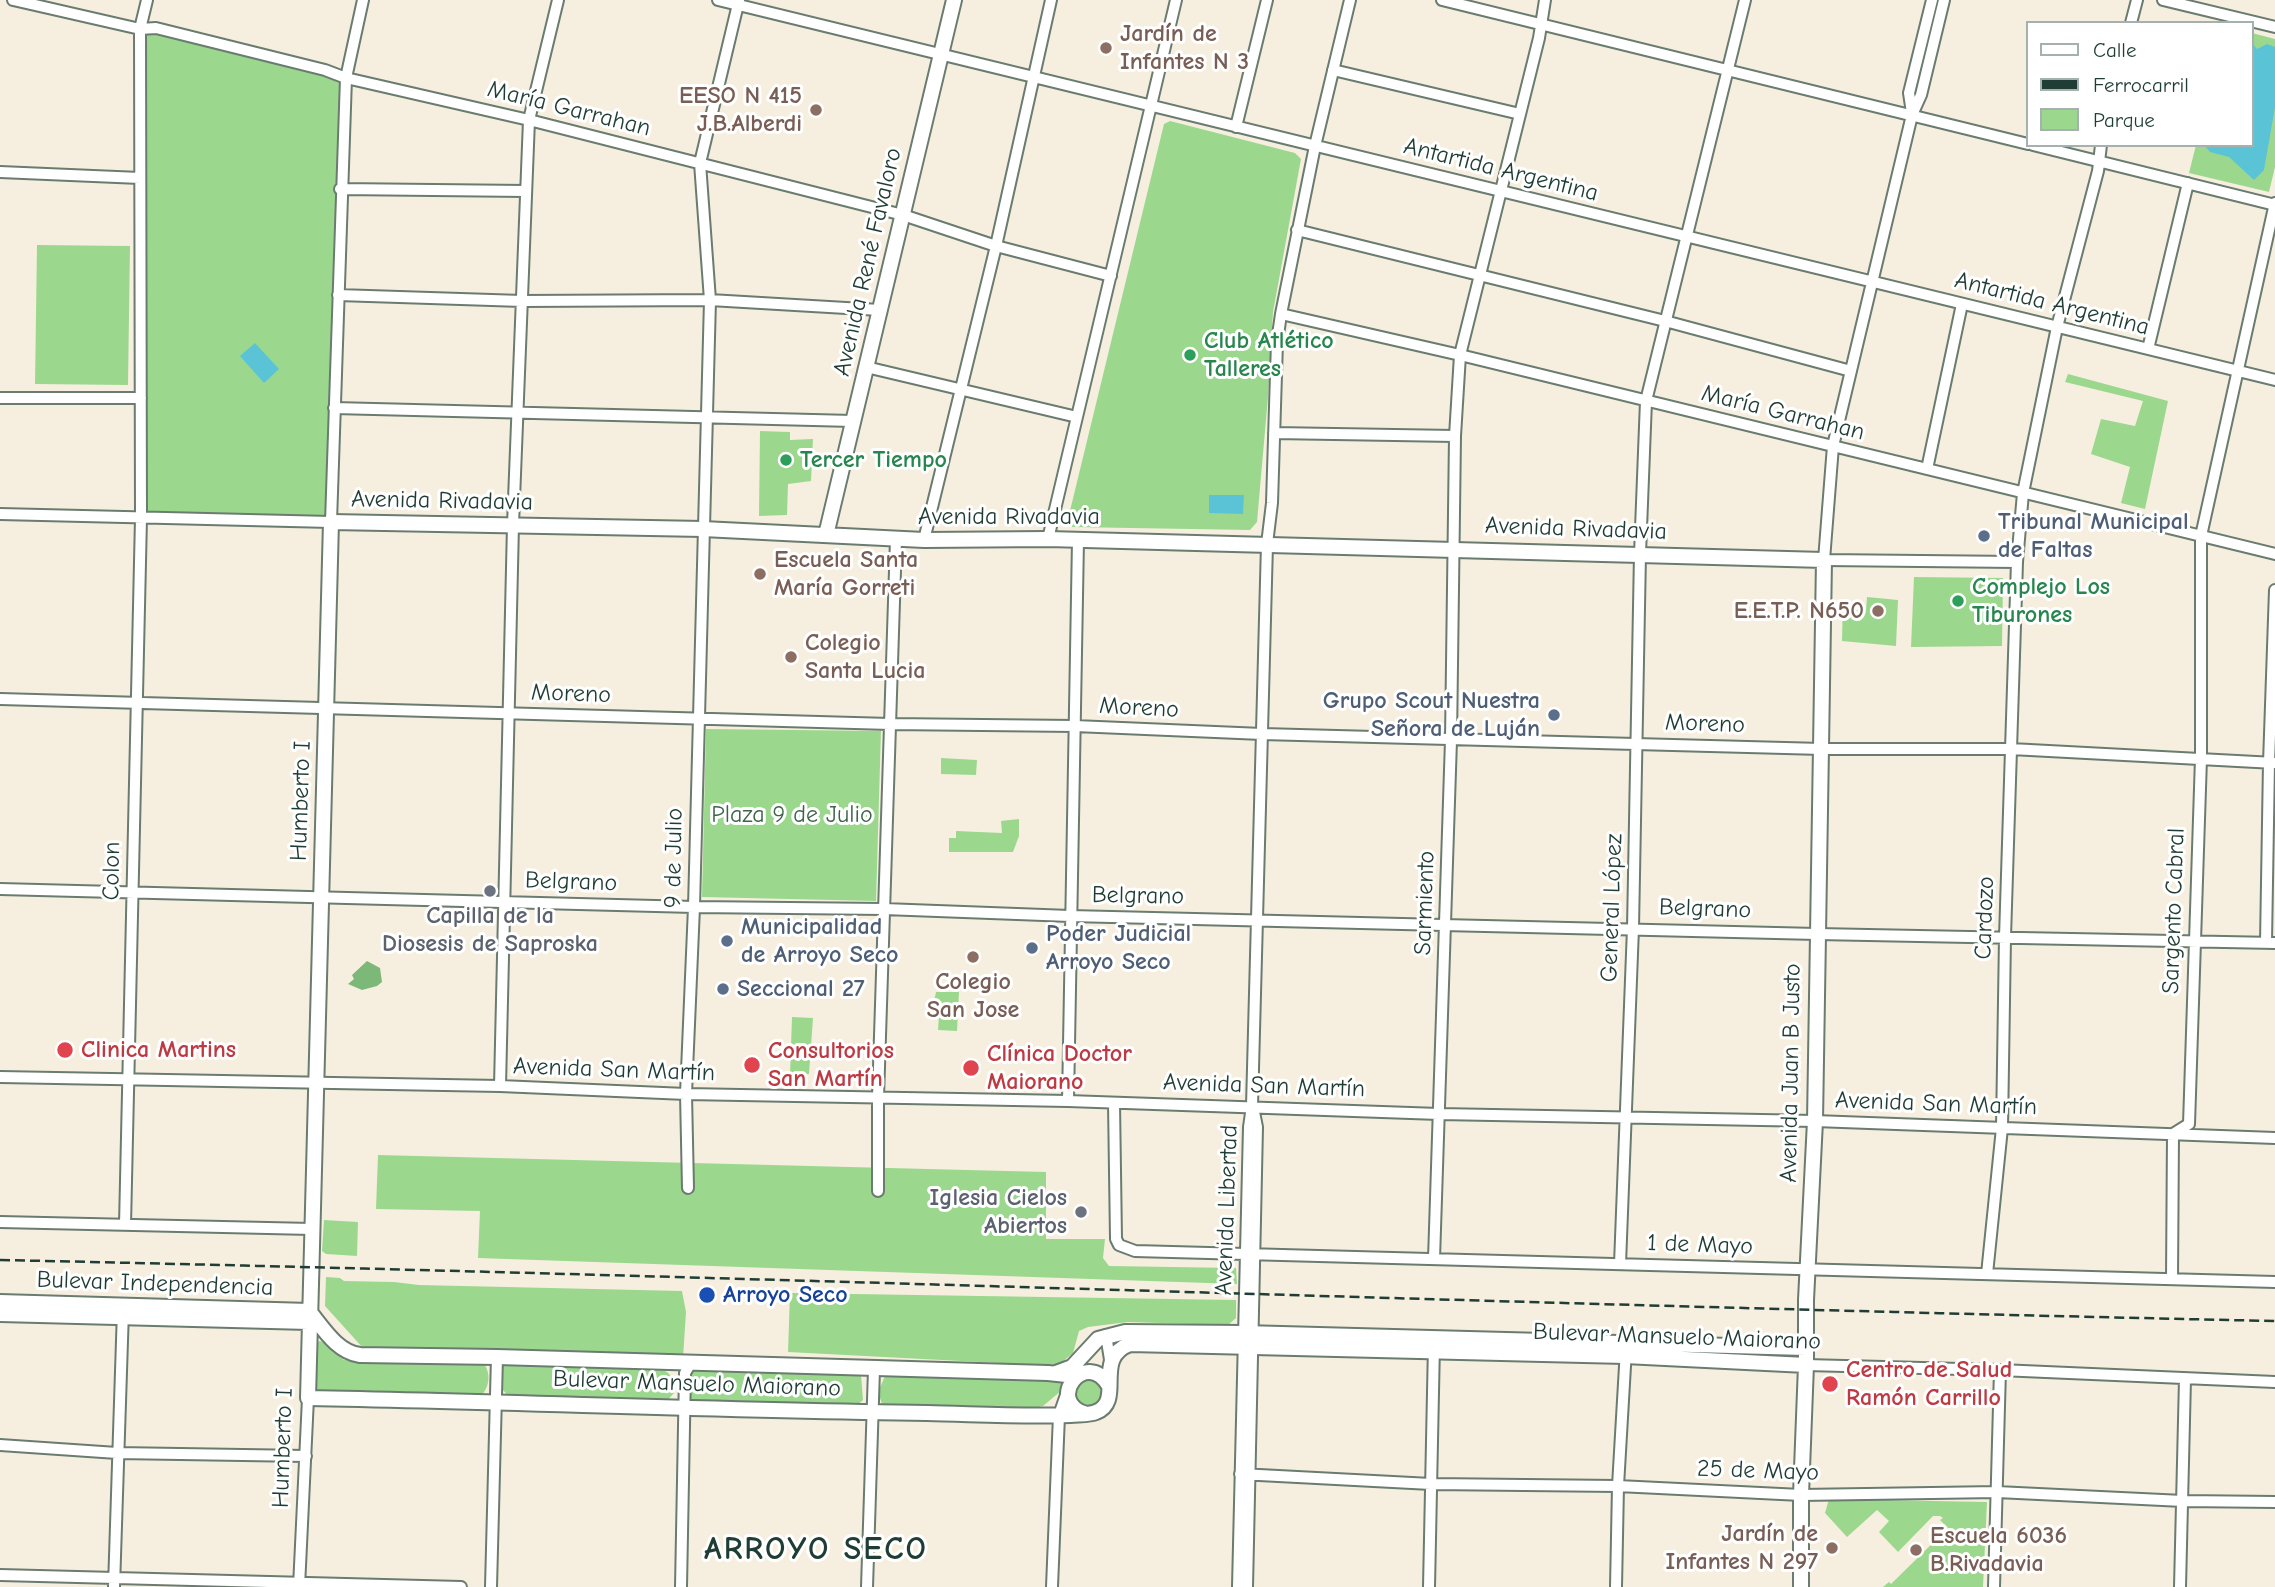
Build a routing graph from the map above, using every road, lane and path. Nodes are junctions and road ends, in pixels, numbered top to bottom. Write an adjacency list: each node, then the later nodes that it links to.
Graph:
1 (13, 0): 24 (street, María Garrahan)
2 (147, 0): 24 (street, Colon)
3 (363, 0): 29 (street)
4 (558, 0): 33 (street)
5 (718, 0): 18 (street, Antartida Argentina)
6 (954, 0): 25 (main road, Avenida René Favaloro)
7 (1051, 0): 28 (street)
8 (1176, 0): 30 (street)
9 (1266, 0): 34 (street)
10 (1350, 0): 26 (street, Avenida Libertad)
11 (1442, 0): 22 (street)
12 (1545, 0): 22 (street, Sarmiento)
13 (1745, 0): 27 (street)
14 (1932, 0): 32 (street)
15 (1944, 0): 32 (street)
16 (2137, 0): 19 (street)
17 (2163, 0): 20 (street)
18 (739, 2): 25 (street, Antartida Argentina); 40 (street, 9 de Julio)
19 (2132, 21)
20 (2250, 21)
21 (2254, 22): 23 (street)
22 (1540, 23): 27 (street); 31 (street, Sarmiento)
23 (2275, 27)
24 (140, 29): 29 (street, María Garrahan); 42 (street, Colon)
25 (941, 54): 28 (street, Antartida Argentina); 48 (main road, Avenida René Favaloro)
26 (1333, 69): 31 (street); 36 (street, Avenida Libertad)
27 (1728, 70): 32 (street); 50 (street, General López)
28 (1034, 77): 30 (street, Antartida Argentina); 51 (street)
29 (346, 78): 33 (street, María Garrahan); 44 (street)
30 (1151, 106): 34 (street, Antartida Argentina); 52 (street)
31 (1520, 114): 46 (street, Sarmiento)
32 (1912, 115): 35 (street); 54 (street)
33 (529, 120): 40 (street, María Garrahan); 45 (street)
34 (1236, 127): 36 (street, Antartida Argentina)
35 (2026, 144)
36 (1315, 146): 46 (street, Antartida Argentina); 49 (street, Avenida Libertad)
37 (2039, 147): 39 (street)
38 (2101, 147): 39 (street)
39 (2099, 162): 43 (street); 62 (street, Cardozo)
40 (700, 163): 48 (street, María Garrahan); 56 (street, 9 de Julio)
41 (0, 172): 42 (street)
42 (140, 178): 71 (street, Colon)
43 (2188, 183): 47 (street); 63 (street)
44 (340, 189): 45 (street); 55 (street)
45 (526, 191): 57 (street)
46 (1501, 191): 50 (street, Antartida Argentina); 53 (street, Sarmiento)
47 (2275, 204): 67 (street, Sargento Cabral)
48 (903, 215): 51 (street, María Garrahan); 59 (main road, Avenida René Favaloro)
49 (1297, 230): 53 (street); 60 (street, Avenida Libertad)
50 (1685, 236): 54 (street, Antartida Argentina); 61 (street, General López)
51 (996, 246): 52 (street, María Garrahan); 69 (street)
52 (1111, 276): 76 (street)
53 (1480, 276): 61 (street); 64 (street, Sarmiento)
54 (1873, 282): 58 (street, Antartida Argentina); 66 (street)
55 (338, 295): 57 (street); 73 (street)
56 (710, 300): 57 (street); 59 (street); 75 (street, 9 de Julio)
57 (522, 301): 74 (street)
58 (1962, 304): 62 (street, Antartida Argentina); 81 (street)
59 (880, 310): 65 (main road, Avenida René Favaloro)
60 (1281, 314): 64 (street, María Garrahan); 78 (street, Avenida Libertad)
61 (1665, 321): 66 (street); 72 (street, General López)
62 (2057, 327): 63 (street, Antartida Argentina); 82 (street, Cardozo)
63 (2148, 349): 67 (street, Antartida Argentina)
64 (1460, 355): 72 (street, María Garrahan); 79 (street, Sarmiento)
65 (866, 368): 69 (street); 77 (main road, Avenida René Favaloro)
66 (1851, 371): 80 (street)
67 (2237, 371): 68 (street, Antartida Argentina); 89 (street, Sargento Cabral)
68 (2275, 380)
69 (961, 390): 76 (street); 92 (street)
70 (0, 398): 71 (street)
71 (141, 398): 84 (street, Colon)
72 (1646, 401): 80 (street, María Garrahan); 96 (street, General López)
73 (334, 408): 74 (street); 85 (street)
74 (518, 413): 75 (street); 86 (street)
75 (707, 417): 77 (street); 87 (street, 9 de Julio)
76 (1077, 418): 91 (street)
77 (853, 421): 88 (main road, Avenida René Favaloro)
78 (1274, 433): 79 (street); 94 (street, Avenida Libertad)
79 (1455, 436): 95 (street, Sarmiento)
80 (1833, 446): 81 (street, María Garrahan); 98 (street)
81 (1927, 469): 82 (street, María Garrahan)
82 (2023, 493): 89 (street, María Garrahan); 99 (street, Cardozo)
83 (0, 514): 84 (street, Avenida Rivadavia)
84 (141, 518): 85 (street, Avenida Rivadavia); 102 (street, Colon)
85 (331, 522): 86 (main road, Avenida Rivadavia); 103 (main road, Humberto I)
86 (513, 525): 87 (main road, Avenida Rivadavia); 104 (street)
87 (703, 529): 88 (main road, Avenida Rivadavia); 105 (street, 9 de Julio)
88 (826, 535): 90 (main road, Avenida Rivadavia)
89 (2201, 536): 97 (street, María Garrahan); 113 (street, Sargento Cabral)
90 (896, 539): 92 (main road, Avenida Rivadavia); 106 (street)
91 (1048, 539): 92 (main road, Avenida Rivadavia); 93 (main road, Avenida Rivadavia)
92 (924, 540)
93 (1078, 540): 94 (main road, Avenida Rivadavia); 107 (street)
94 (1267, 544): 95 (main road, Avenida Rivadavia); 108 (street, Avenida Libertad)
95 (1455, 549): 96 (main road, Avenida Rivadavia); 109 (street, Sarmiento)
96 (1640, 554): 98 (main road, Avenida Rivadavia); 110 (street, General López)
97 (2275, 554)
98 (1824, 560): 99 (street, Avenida Rivadavia); 111 (main road, Avenida Juan B Justo)
99 (2017, 562): 112 (street, Cardozo)
100 (2275, 590): 114 (street)
101 (0, 699): 102 (street, Moreno)
102 (137, 704): 103 (street, Moreno); 116 (street, Colon)
103 (326, 708): 104 (street, Moreno); 117 (main road, Humberto I)
104 (509, 713): 105 (street, Moreno); 118 (street)
105 (698, 719): 106 (street, Moreno); 119 (street, 9 de Julio)
106 (890, 724): 107 (street, Moreno); 120 (street)
107 (1075, 726): 108 (street, Moreno); 121 (street)
108 (1262, 734): 109 (street, Moreno); 122 (street, Avenida Libertad)
109 (1451, 740): 110 (street, Moreno); 123 (street, Sarmiento)
110 (1637, 743): 111 (street, Moreno); 124 (street, General López)
111 (1822, 749): 112 (street, Moreno); 125 (main road, Avenida Juan B Justo)
112 (2011, 749): 113 (street, Moreno); 126 (street, Cardozo)
113 (2201, 758): 114 (street, Moreno); 128 (street, Sargento Cabral)
114 (2272, 763): 127 (street)
115 (0, 889): 116 (street, Belgrano)
116 (133, 892): 117 (street, Belgrano); 130 (street, Colon)
117 (321, 896): 118 (street, Belgrano); 131 (main road, Humberto I)
118 (504, 901): 119 (street, Belgrano); 132 (street)
119 (694, 907): 120 (street, Belgrano); 133 (street, 9 de Julio)
120 (884, 909): 121 (street, Belgrano); 134 (street)
121 (1070, 916): 122 (street, Belgrano); 135 (street)
122 (1257, 920): 123 (street, Belgrano); 137 (street, Avenida Libertad)
123 (1445, 925): 124 (street, Belgrano); 138 (street, Sarmiento)
124 (1633, 928): 125 (street, Belgrano); 139 (street, General López)
125 (1817, 934): 126 (street, Belgrano); 140 (main road, Avenida Juan B Justo)
126 (2005, 937): 128 (street, Belgrano); 141 (street, Cardozo)
127 (2271, 942): 128 (street, Belgrano)
128 (2193, 943): 142 (street, Sargento Cabral)
129 (0, 1077): 130 (street, Avenida San Martín)
130 (128, 1080): 131 (street, Avenida San Martín); 147 (street, Colon)
131 (316, 1082): 132 (street, Avenida San Martín); 148 (main road, Humberto I)
132 (500, 1086): 133 (street, Avenida San Martín)
133 (686, 1094): 134 (street, Avenida San Martín); 144 (street, 9 de Julio)
134 (878, 1098): 135 (street, Avenida San Martín); 145 (street)
135 (1068, 1101): 136 (street, Avenida San Martín)
136 (1114, 1103): 137 (street, Avenida San Martín); 149 (street, 1 de Mayo)
137 (1252, 1106): 138 (street, Avenida San Martín); 149 (street, Avenida Libertad)
138 (1439, 1114): 139 (street, Avenida San Martín); 150 (street, Sarmiento)
139 (1625, 1118): 140 (street, Avenida San Martín); 151 (street, General López)
140 (1815, 1121): 141 (street, Avenida San Martín); 152 (main road, Avenida Juan B Justo)
141 (2002, 1128): 142 (street, Avenida San Martín); 153 (street, Cardozo)
142 (2173, 1134): 143 (street, Avenida San Martín); 154 (street)
143 (2275, 1138)
144 (688, 1188)
145 (878, 1191)
146 (0, 1222): 147 (street)
147 (124, 1224): 148 (street)
148 (312, 1229): 159 (main road, Humberto I)
149 (1250, 1254): 150 (street, 1 de Mayo); 162 (street, Avenida Libertad)
150 (1434, 1259): 151 (street, 1 de Mayo)
151 (1620, 1264): 152 (street, 1 de Mayo)
152 (1807, 1269): 153 (street, 1 de Mayo); 164 (main road, Avenida Juan B Justo)
153 (1987, 1274): 154 (street, 1 de Mayo)
154 (2172, 1279): 155 (street, 1 de Mayo)
155 (2275, 1282)
156 (0, 1302): 157 (main road, Bulevar Independencia)
157 (123, 1311): 158 (main road, Bulevar Independencia); 159 (main road, Bulevar Independencia); 186 (street)
158 (0, 1314)
159 (309, 1323): 160 (main road, Bulevar Mansuelo Maiorano); 160 (main road); 179 (main road, Humberto I)
160 (328, 1335): 167 (main road, Bulevar Mansuelo Maiorano)
161 (1106, 1335): 162 (main road, Bulevar Mansuelo Maiorano); 166 (main road); 170 (street)
162 (1248, 1340): 163 (main road, Bulevar Mansuelo Maiorano); 170 (main road, Bulevar Mansuelo Maiorano); 188 (street, Avenida Libertad)
163 (1434, 1345): 165 (main road, Bulevar Mansuelo Maiorano); 189 (street)
164 (1806, 1348): 165 (main road, Bulevar Mansuelo Maiorano); 169 (main road, Avenida Juan B Justo)
165 (1625, 1350): 169 (main road, Bulevar Mansuelo Maiorano); 190 (street)
166 (1085, 1353): 173 (main road); 174 (main road)
167 (497, 1357): 168 (main road, Bulevar Mansuelo Maiorano); 180 (street)
168 (691, 1363): 171 (main road, Bulevar Mansuelo Maiorano); 181 (street)
169 (1806, 1365): 172 (street, Bulevar Mansuelo Maiorano); 192 (main road, Avenida Juan B Justo)
170 (1111, 1366): 177 (main road)
171 (874, 1369): 173 (main road, Bulevar Mansuelo Maiorano); 182 (street)
172 (2000, 1370): 175 (street, Bulevar Mansuelo Maiorano); 191 (street)
173 (1056, 1373): 174 (main road, Bulevar Mansuelo Maiorano)
174 (1077, 1375): 177 (main road, Bulevar Mansuelo Maiorano); 178 (main road)
175 (2186, 1379): 176 (street, Bulevar Mansuelo Maiorano); 193 (street)
176 (2275, 1382)
177 (1109, 1386): 183 (main road)
178 (1068, 1390): 183 (main road); 184 (street)
179 (308, 1398): 180 (main road, Bulevar Mansuelo Maiorano); 187 (street, Humberto I)
180 (495, 1402): 181 (main road, Bulevar Mansuelo Maiorano); 199 (street)
181 (684, 1407): 182 (main road, Bulevar Mansuelo Maiorano); 200 (street)
182 (872, 1412): 184 (main road, Bulevar Mansuelo Maiorano); 201 (street)
183 (1086, 1414): 184 (main road, Bulevar Mansuelo Maiorano)
184 (1059, 1415): 202 (street)
185 (0, 1445): 186 (street)
186 (117, 1453): 187 (street); 196 (street)
187 (306, 1456): 197 (street, Humberto I)
188 (1245, 1474): 189 (street, 25 de Mayo); 203 (street, Avenida Libertad); 204 (street, Avenida Libertad)
189 (1431, 1484): 190 (street, 25 de Mayo); 205 (street)
190 (1618, 1486): 192 (street, 25 de Mayo); 206 (street)
191 (1997, 1492): 192 (street, 25 de Mayo); 193 (street, 25 de Mayo); 208 (street)
192 (1801, 1495): 207 (main road, Avenida Juan B Justo)
193 (2183, 1501): 194 (street, 25 de Mayo); 209 (street)
194 (2275, 1502)
195 (0, 1575): 196 (street)
196 (114, 1583): 197 (street)
197 (299, 1584): 198 (street)
198 (461, 1587)
199 (491, 1587)
200 (681, 1587)
201 (867, 1587)
202 (1052, 1587)
203 (1238, 1587)
204 (1247, 1587)
205 (1429, 1587)
206 (1616, 1587)
207 (1801, 1587)
208 (1994, 1587)
209 (2180, 1587)

